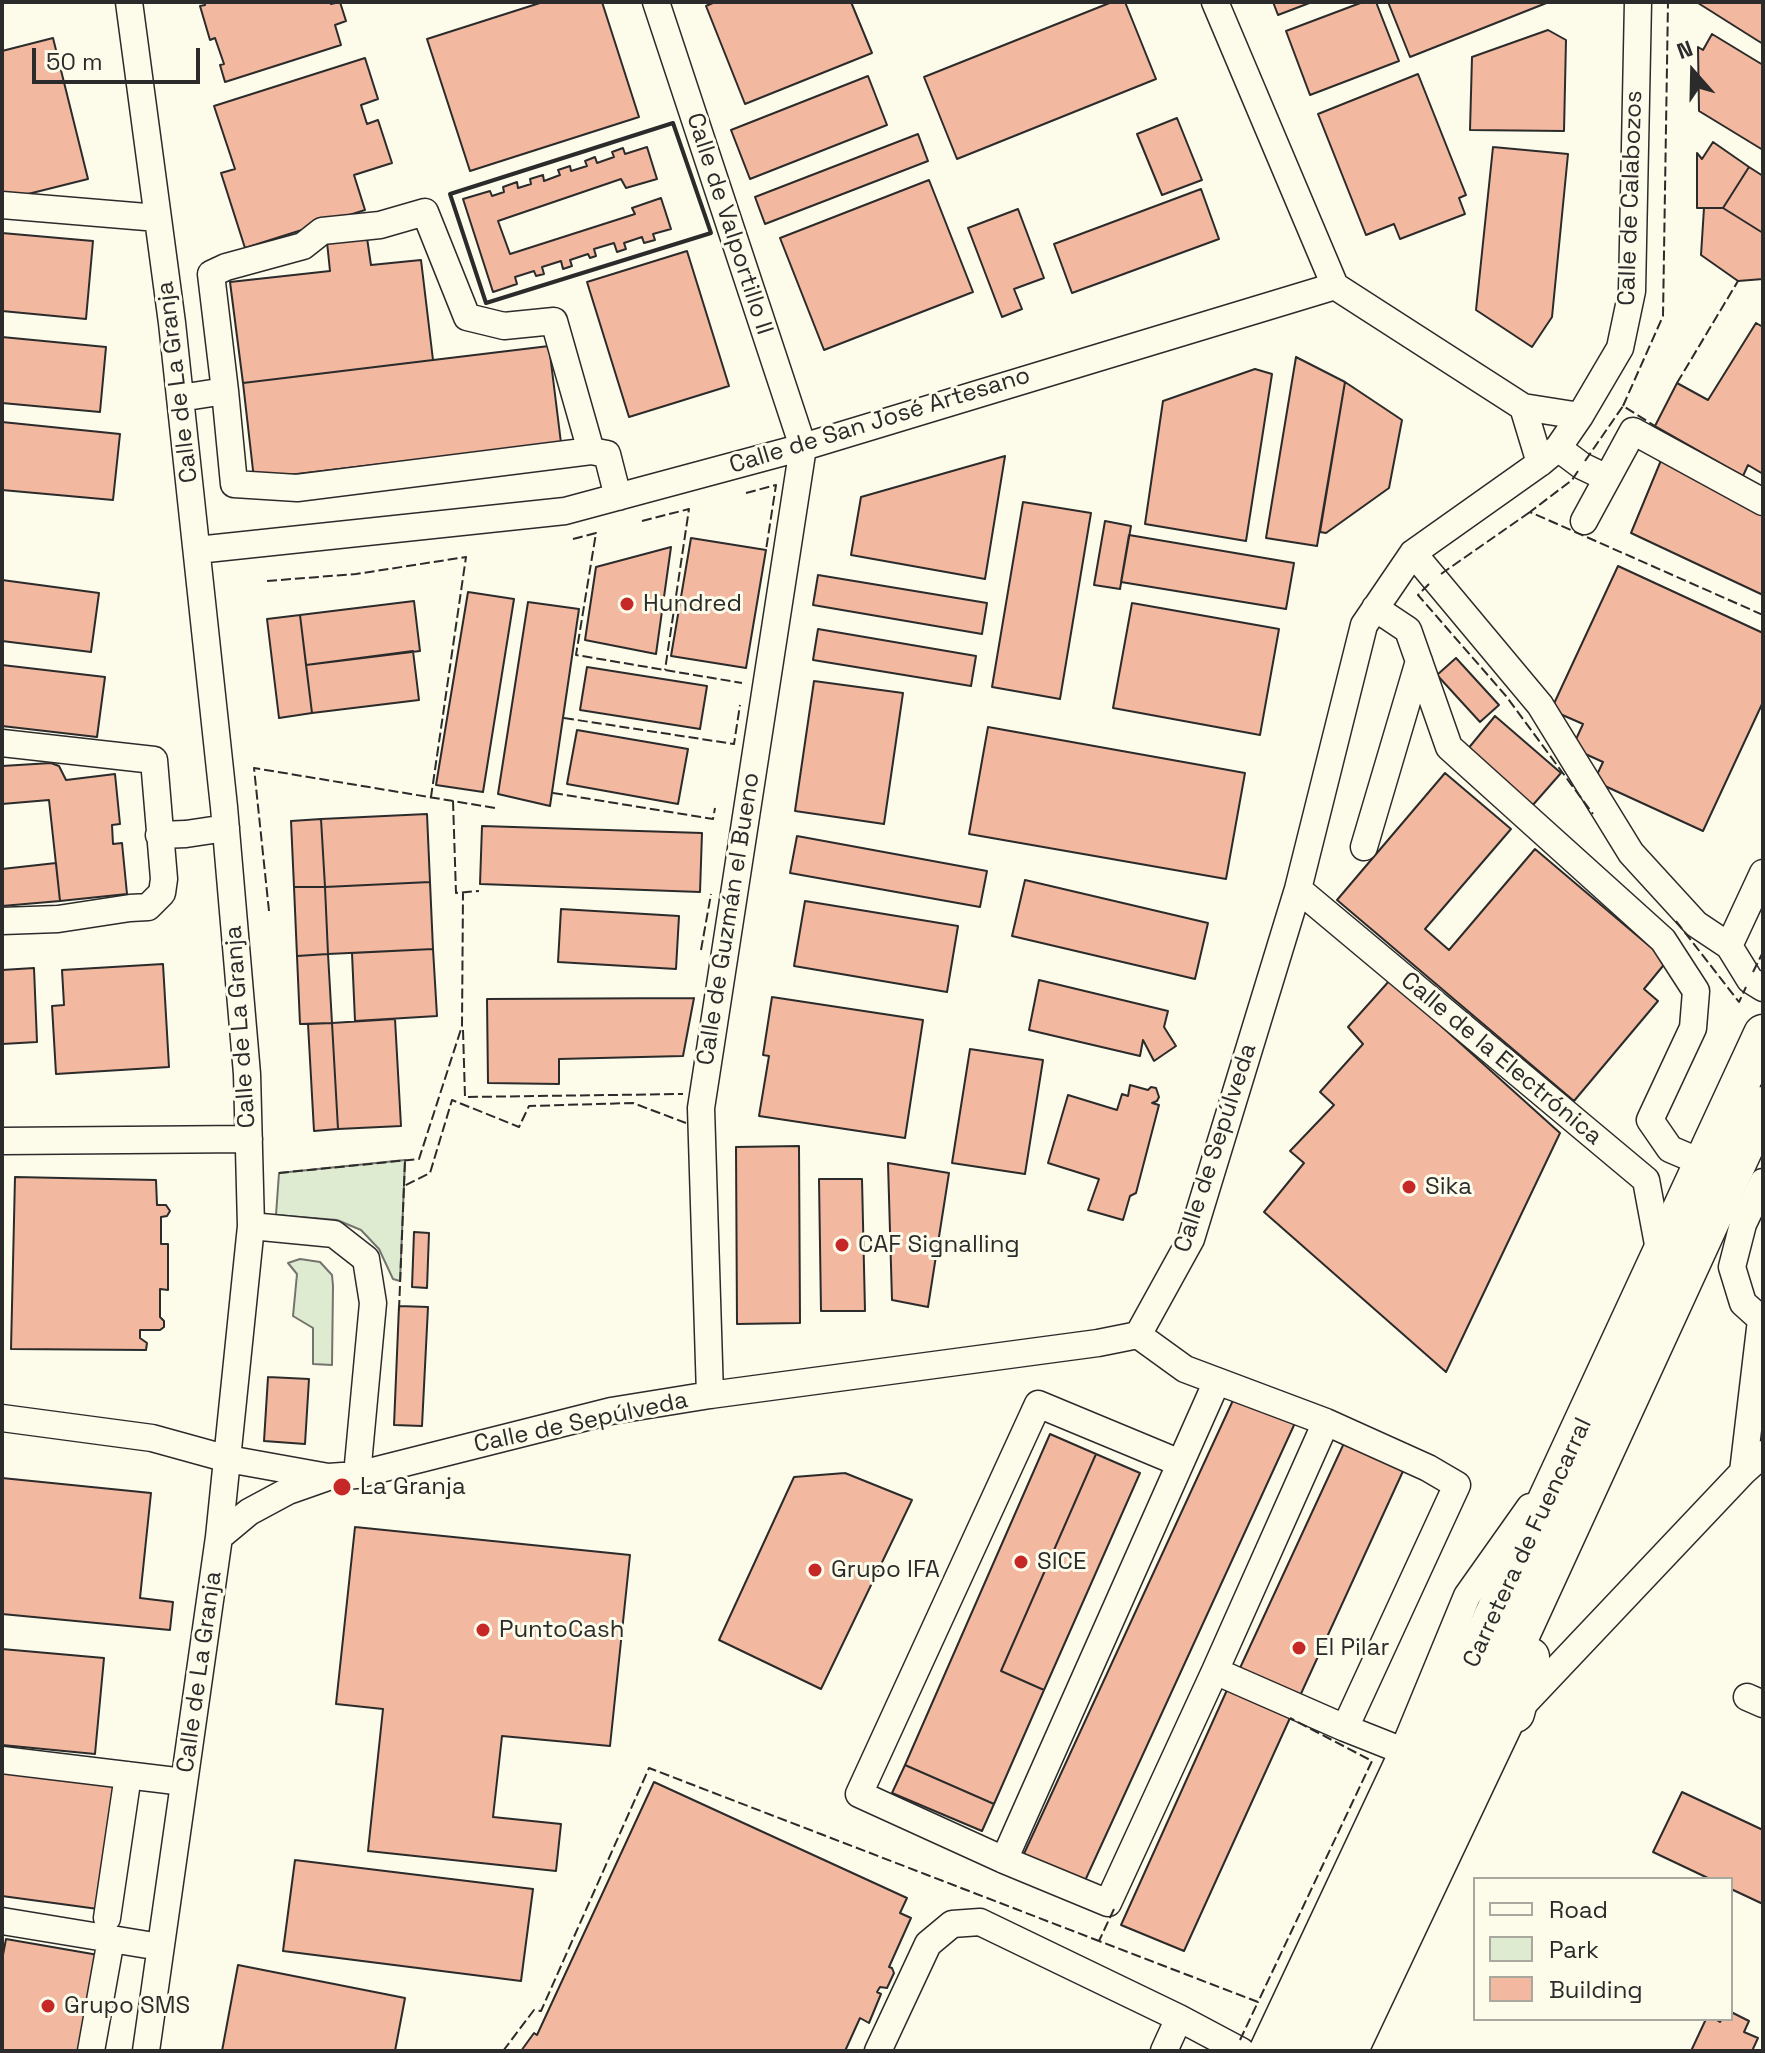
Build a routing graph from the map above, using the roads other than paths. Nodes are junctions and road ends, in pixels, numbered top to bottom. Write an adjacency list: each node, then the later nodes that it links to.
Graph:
1 (129, 2): 6 (street, Calle de La Granja)
2 (656, 2): 12 (street, Calle de Valportillo II)
3 (1215, 2): 7 (street)
4 (1638, 2): 11 (street, Calle de Calabozos)
5 (2, 205): 6 (street)
6 (158, 218): 9 (street, Calle de La Granja)
7 (1335, 286): 10 (street); 12 (street, Calle de San José Artesano)
8 (225, 391): 9 (street); 13 (street); 13 (street)
9 (180, 398): 19 (street, Calle de La Granja)
10 (1523, 407): 11 (street); 14 (street)
11 (1580, 416): 14 (street, Calle de Calabozos)
12 (803, 447): 16 (street, Calle de San José Artesano); 43 (street, Calle de Guzmán el Bueno)
13 (591, 451): 16 (street)
14 (1549, 456): 15 (street); 20 (street, Calle de Sepúlveda)
15 (1607, 478): 17 (street); 18 (street)
16 (618, 497): 19 (street, Calle de San José Artesano)
17 (1763, 502)
18 (1584, 521)
19 (197, 550): 24 (street, Calle de La Granja)
20 (1413, 553): 21 (street, Calle de Sepúlveda); 30 (street)
21 (1375, 608): 22 (street); 28 (street, Calle de Sepúlveda)
22 (1419, 661): 26 (street); 36 (street)
23 (2, 743): 25 (street)
24 (226, 828): 25 (street); 34 (street, Calle de La Granja)
25 (159, 835): 29 (street)
26 (1364, 847)
27 (1763, 873): 30 (street)
28 (1298, 889): 39 (street, Calle de la Electrónica); 41 (street, Calle de Sepúlveda)
29 (2, 921)
30 (1729, 946): 31 (street)
31 (1763, 988)
32 (1763, 1034): 36 (highway, Carretera de Fuencarral)
33 (1763, 1106): 53 (highway, Carretera de Fuencarral)
34 (249, 1139): 35 (street); 38 (street, Calle de La Granja)
35 (2, 1141)
36 (1703, 1163): 39 (highway, Carretera de Fuencarral)
37 (1763, 1182): 40 (street)
38 (251, 1226): 47 (street, Calle de La Granja); 50 (street)
39 (1660, 1255): 46 (highway, Carretera de Fuencarral)
40 (1762, 1318): 49 (street)
41 (1138, 1335): 42 (street); 43 (street, Calle de Sepúlveda)
42 (1217, 1381): 45 (street); 48 (street)
43 (710, 1395): 50 (street, Calle de Sepúlveda)
44 (2, 1418): 47 (street, Calle de Sepúlveda)
45 (1326, 1422): 54 (street); 56 (street)
46 (1573, 1445): 57 (street); 73 (highway, Carretera de Fuencarral)
47 (228, 1459): 51 (street, Calle de Sepúlveda); 52 (street, Calle de La Granja)
48 (1180, 1463): 61 (street); 61 (street)
49 (1753, 1463): 55 (street)
50 (357, 1475): 51 (street, Calle de Sepúlveda)
51 (328, 1477): 52 (street, Calle de Sepúlveda)
52 (219, 1537): 60 (street, Calle de La Granja)
53 (1562, 1543): 55 (highway); 74 (highway, Carretera de Fuencarral)
54 (1215, 1671): 56 (street); 61 (street)
55 (1515, 1713): 66 (street)
56 (1345, 1728): 57 (street)
57 (1403, 1751): 72 (street)
58 (2, 1760): 59 (street)
59 (128, 1775): 60 (street); 63 (street)
60 (184, 1782): 64 (street, Calle de La Granja)
61 (1004, 1860)
62 (2, 1921): 63 (street)
63 (109, 1928): 64 (street); 67 (street)
64 (160, 1947): 68 (street, Calle de La Granja)
65 (1179, 2018): 69 (street); 70 (street); 71 (street)
66 (1361, 2044)
67 (91, 2051)
68 (146, 2051)
69 (878, 2051)
70 (1164, 2051)
71 (1241, 2051)
72 (1262, 2051)
73 (1292, 2051)
74 (1322, 2051)

